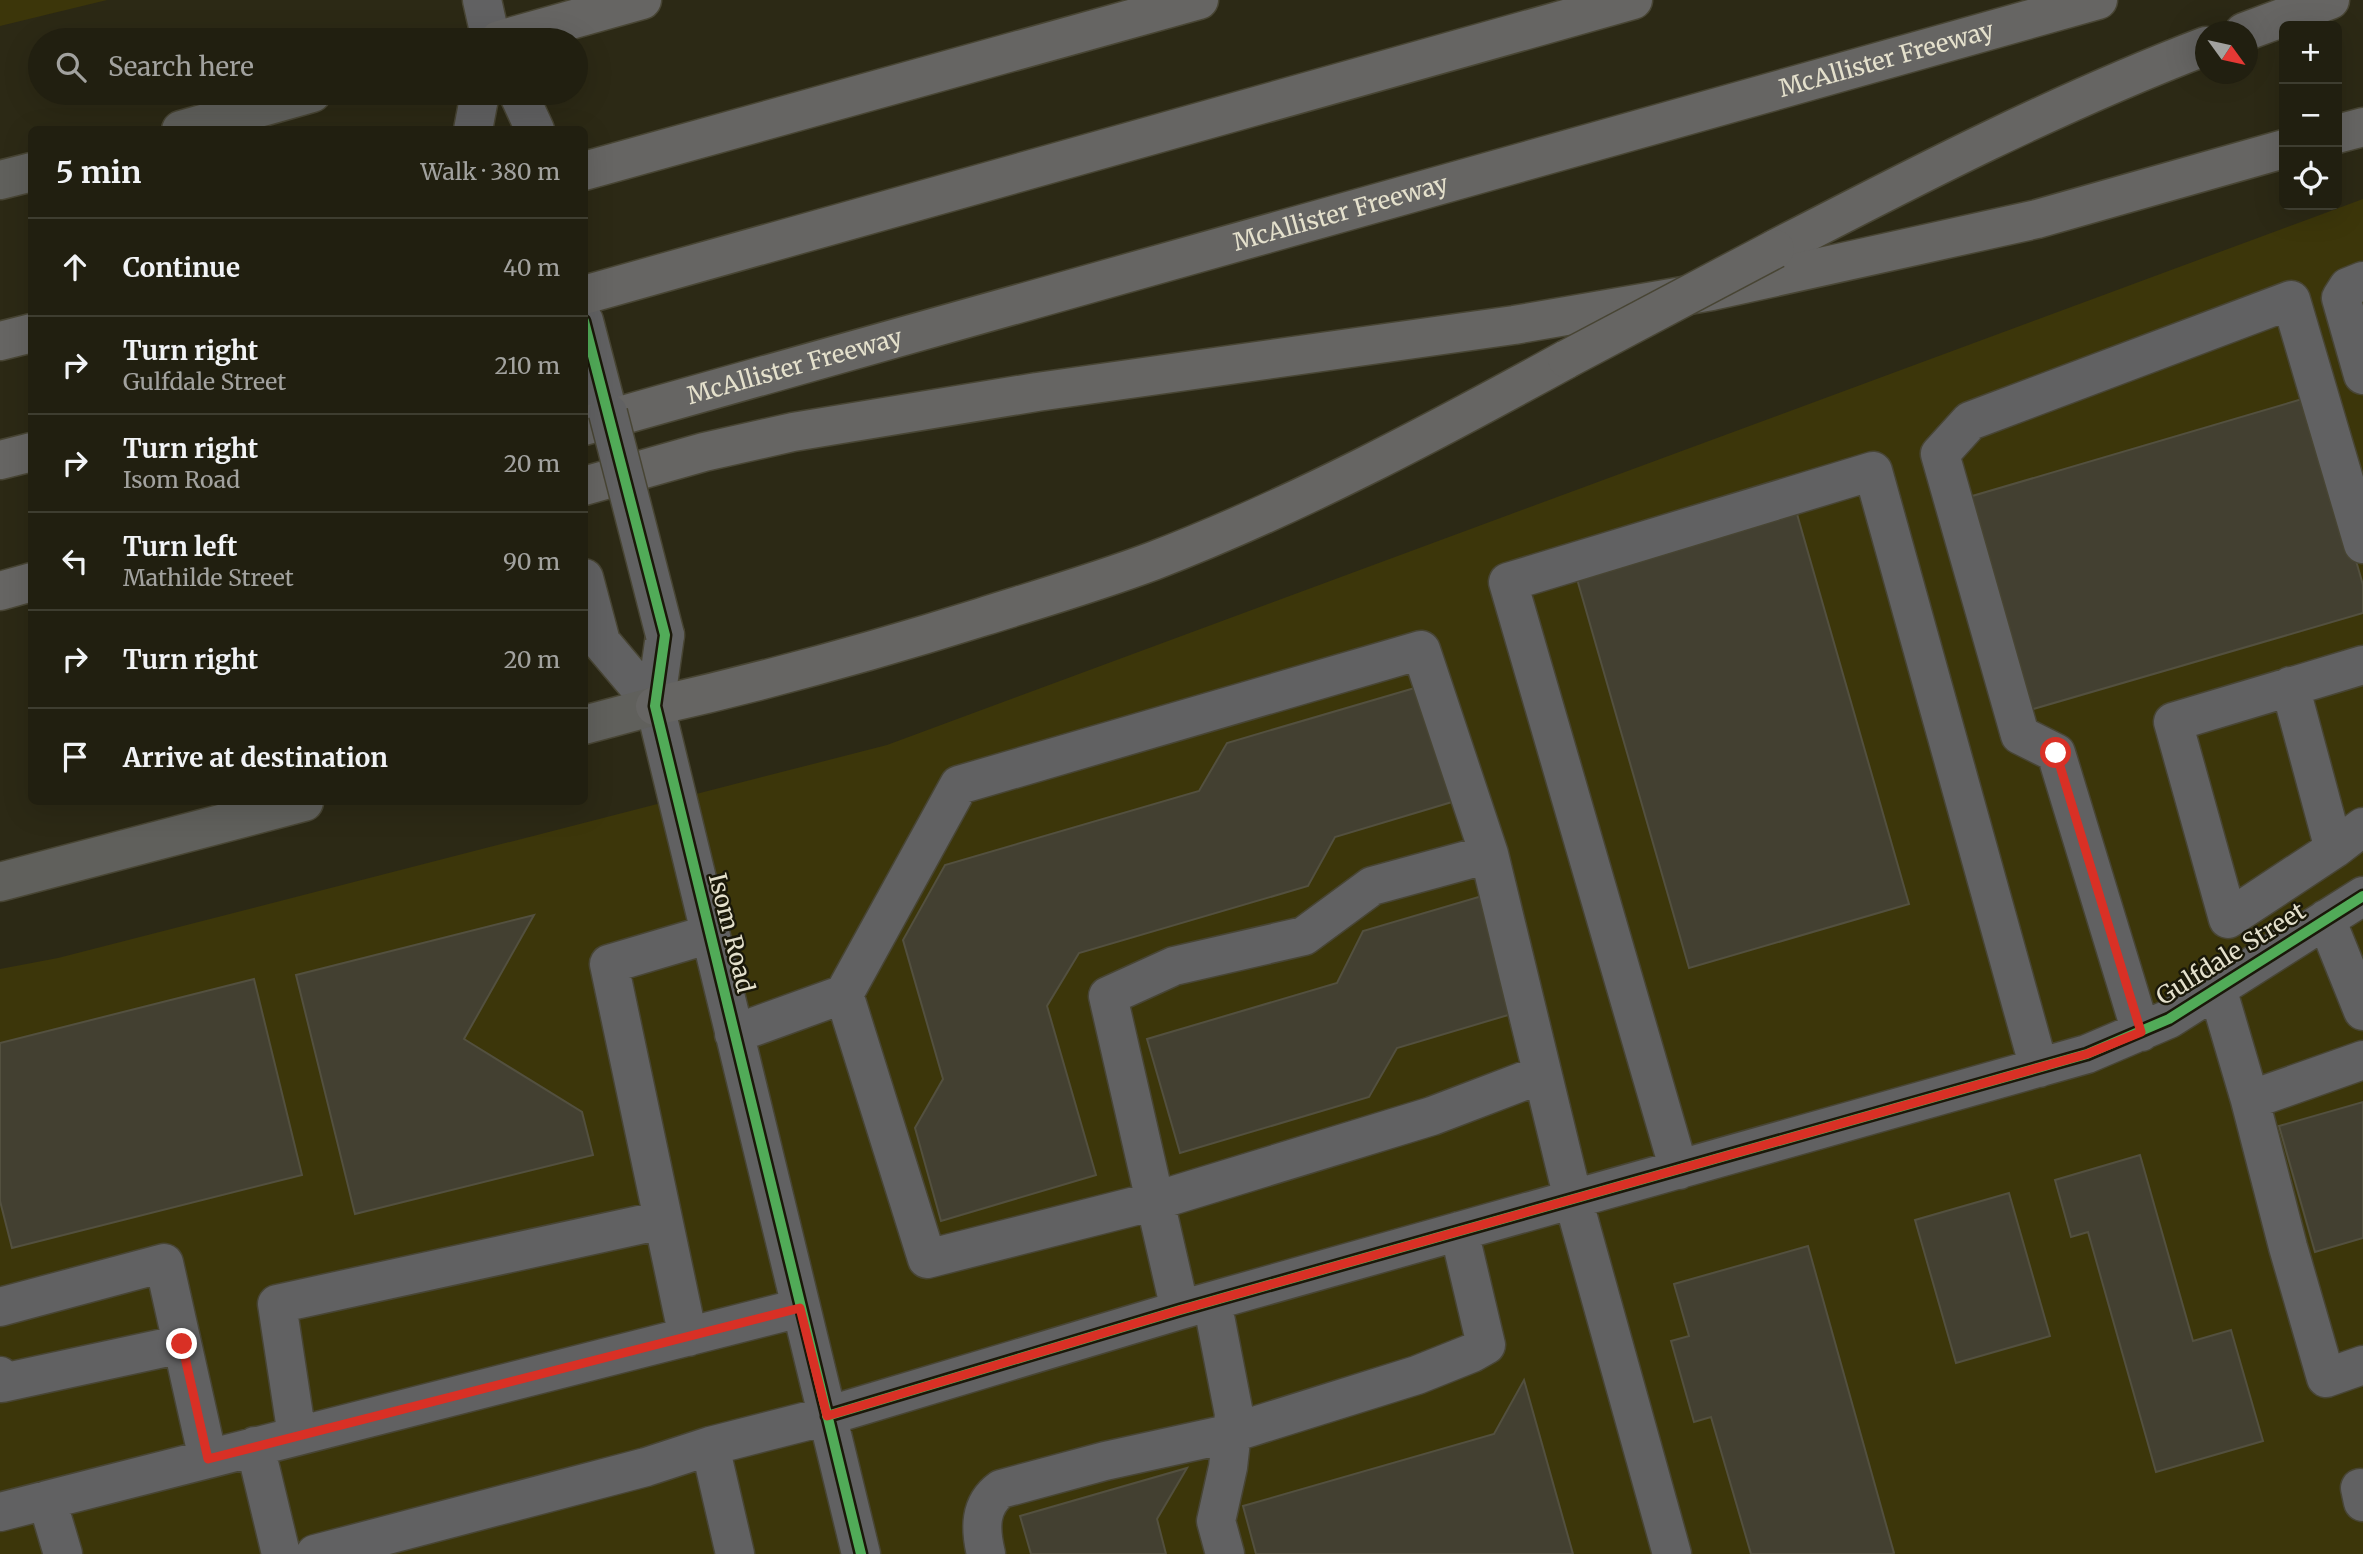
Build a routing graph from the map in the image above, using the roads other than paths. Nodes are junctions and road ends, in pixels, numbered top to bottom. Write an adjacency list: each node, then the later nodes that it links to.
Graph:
1 (482, 0): 8 (street)
2 (642, 0): 9 (highway)
3 (1199, 0): 16 (highway)
4 (1633, 0): 20 (highway)
5 (2098, 0): 25 (highway, McAllister Freeway)
6 (2330, 0): 7 (highway)
7 (2258, 27)
8 (488, 28)
9 (542, 28)
10 (2195, 50): 35 (highway, bridge)
11 (270, 105): 12 (main road)
12 (195, 126)
13 (2363, 127): 14 (highway)
14 (2342, 133)
15 (2279, 150): 28 (highway)
16 (588, 169)
17 (28, 173): 18 (main road)
18 (0, 180)
19 (2363, 281): 24 (street)
20 (588, 294)
21 (28, 334): 23 (highway)
22 (588, 337): 35 (street, Isom Road, bridge)
23 (0, 341)
24 (2363, 375)
25 (588, 425)
26 (28, 453): 27 (highway)
27 (0, 460)
28 (588, 485)
29 (2363, 544): 47 (street)
30 (28, 583): 31 (highway)
31 (0, 591)
32 (588, 593): 35 (street, Isom Road)
33 (2363, 665): 34 (street)
34 (2290, 686): 38 (street); 38 (street)
35 (655, 706): 36 (main road); 43 (street, Isom Road)
36 (588, 724)
37 (293, 805): 40 (main road)
38 (2349, 838)
39 (1489, 854): 45 (street); 51 (street); 55 (street)
40 (0, 882)
41 (2363, 896): 42 (street, Gulfdale Street)
42 (2326, 919): 44 (street, Gulfdale Street); 46 (street)
43 (710, 934): 48 (street, Isom Road); 56 (street)
44 (2217, 988): 47 (street, Gulfdale Street); 52 (street)
45 (844, 994): 48 (street); 55 (street)
46 (2363, 1011)
47 (2141, 1032): 50 (street, Gulfdale Street)
48 (734, 1034): 60 (street, Isom Road)
49 (2363, 1060): 52 (street)
50 (2039, 1068): 53 (street, Gulfdale Street); 53 (street)
51 (1542, 1074): 54 (street); 55 (street)
52 (2250, 1100): 63 (street)
53 (1679, 1170): 54 (street, Gulfdale Street)
54 (1573, 1199): 57 (street, Gulfdale Street); 80 (street)
55 (1155, 1201): 58 (street)
56 (663, 1220): 61 (street); 67 (street)
57 (1459, 1231): 58 (street, Gulfdale Street); 66 (street)
58 (1196, 1305): 65 (street, Gulfdale Street); 66 (street)
59 (0, 1307): 62 (street)
60 (800, 1308): 61 (street); 65 (street, Isom Road)
61 (688, 1337): 67 (street)
62 (182, 1344): 64 (street); 70 (street)
63 (2363, 1365)
64 (0, 1376)
65 (827, 1416): 69 (street, Gulfdale Street); 77 (street, Isom Road)
66 (1232, 1433): 78 (street); 79 (street)
67 (297, 1436): 68 (street)
68 (255, 1446): 70 (street); 74 (street)
69 (710, 1446): 75 (street, Gulfdale Street); 76 (street)
70 (208, 1459): 71 (street)
71 (47, 1500): 72 (street); 73 (street)
72 (0, 1512)
73 (63, 1554)
74 (281, 1554)
75 (315, 1554)
76 (735, 1554)
77 (861, 1554)
78 (986, 1554)
79 (1225, 1554)
80 (1672, 1554)

